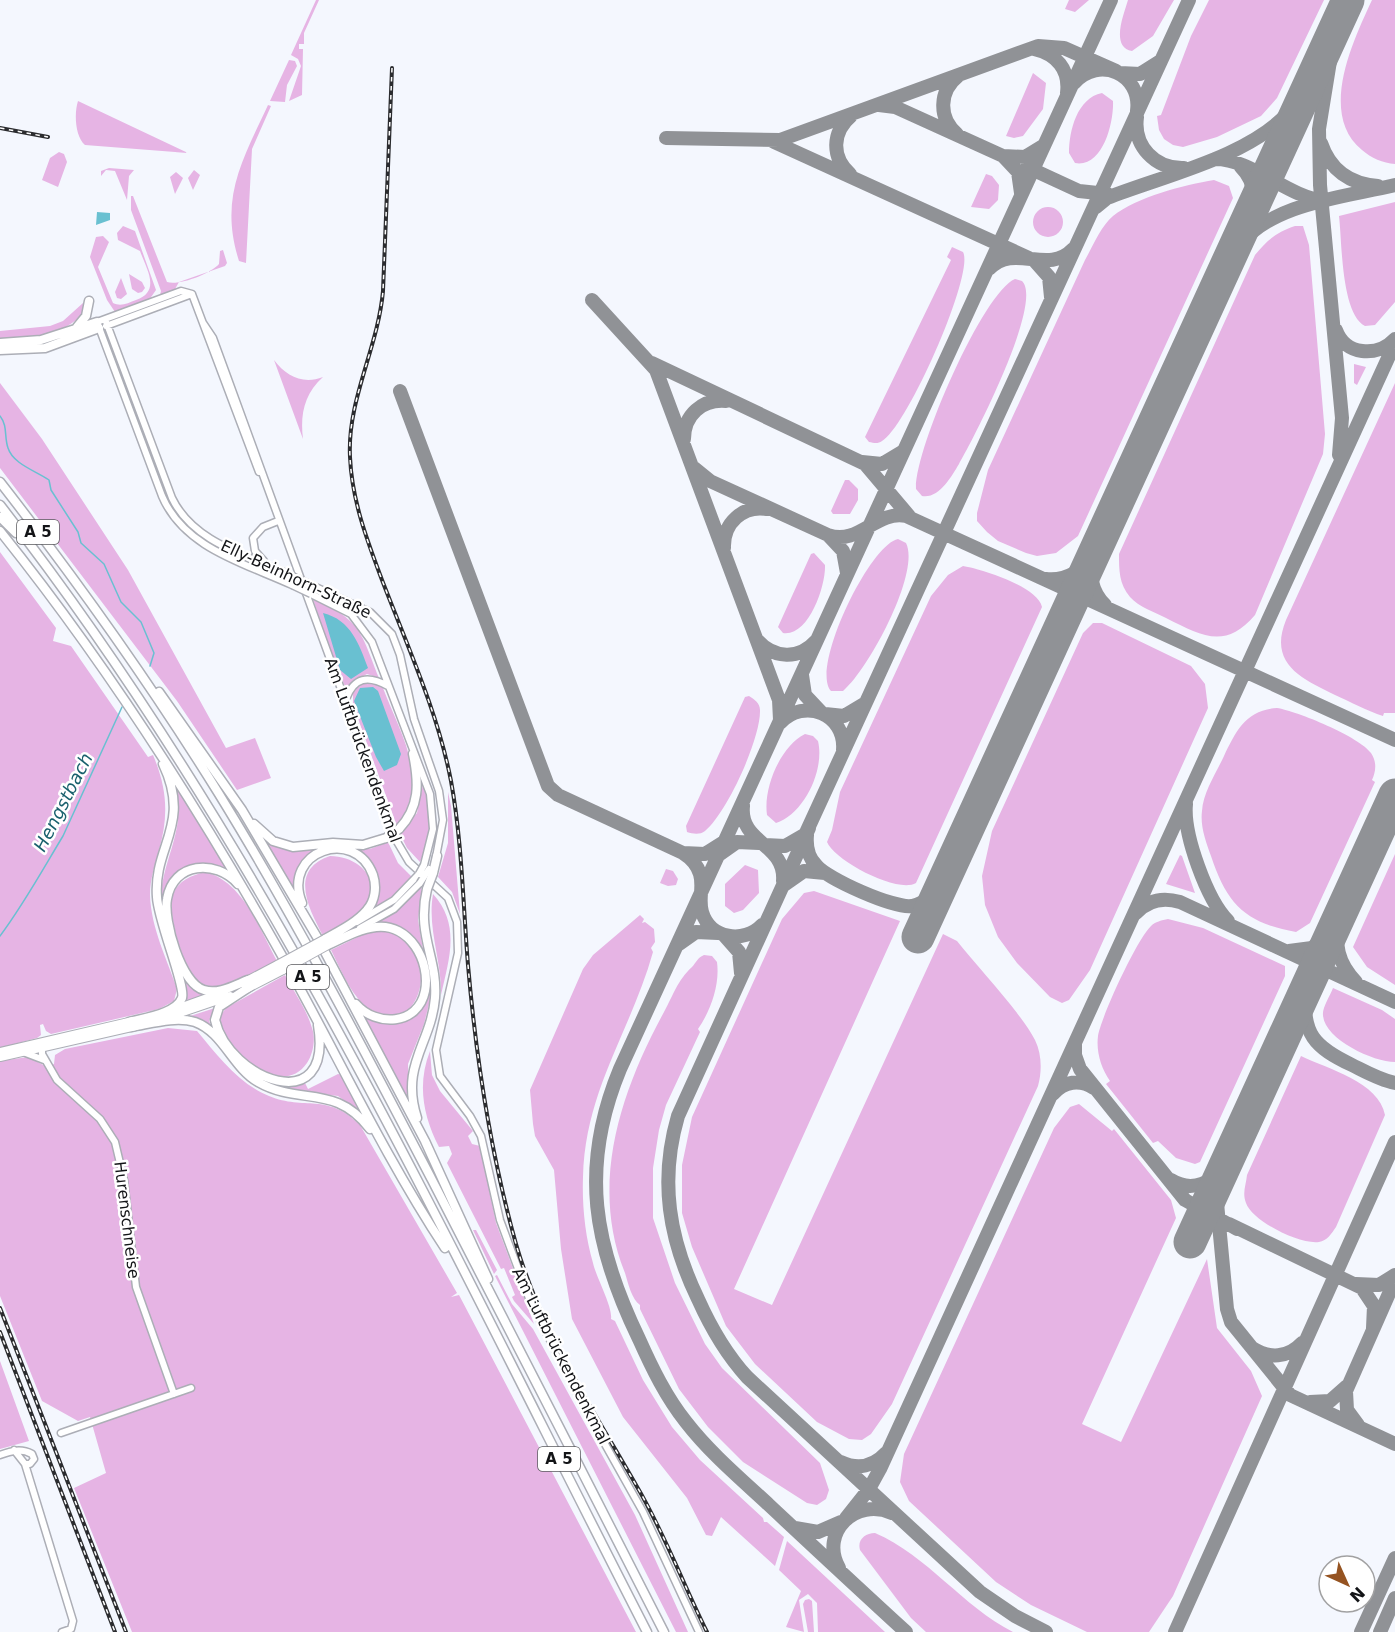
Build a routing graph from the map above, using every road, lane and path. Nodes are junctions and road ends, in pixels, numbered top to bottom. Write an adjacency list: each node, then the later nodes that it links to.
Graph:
1 (89, 301): 3 (highway)
2 (102, 324): 3 (highway); 5 (highway); 9 (street, Am Luftbrückendenkmal); 14 (street, Elly-Beinhorn-Straße); 16 (street, Elly-Beinhorn-Straße, bridge)
3 (72, 331): 4 (highway)
4 (0, 343)
5 (0, 350)
6 (0, 482): 15 (highway, A 5)
7 (0, 505): 13 (highway, A 5)
8 (0, 517): 13 (highway)
9 (278, 521): 10 (street); 12 (street, Am Luftbrückendenkmal)
10 (260, 530): 12 (street); 14 (street)
11 (0, 531): 18 (highway)
12 (284, 536): 17 (street, Am Luftbrückendenkmal)
13 (36, 552): 38 (highway, A 5)
14 (272, 567): 21 (street, Elly-Beinhorn-Straße, bridge)
15 (138, 670): 20 (highway); 39 (highway, A 5)
16 (388, 687): 17 (street); 19 (street, Elly-Beinhorn-Straße)
17 (346, 699): 49 (street, Am Luftbrückendenkmal)
18 (153, 742): 24 (highway); 29 (highway)
19 (413, 754): 20 (highway, bridge); 22 (street, Elly-Beinhorn-Straße)
20 (242, 810): 25 (highway)
21 (437, 856): 22 (highway)
22 (429, 869): 23 (highway, bridge); 23 (street, Elly-Beinhorn-Straße, bridge)
23 (421, 884): 25 (street, Elly-Beinhorn-Straße); 36 (highway)
24 (251, 901): 26 (highway); 28 (highway)
25 (323, 940): 25 (highway); 26 (main road, bridge); 27 (highway); 27 (highway)
26 (250, 983): 28 (highway); 29 (main road)
27 (344, 986): 36 (highway)
28 (317, 1018): 37 (highway)
29 (130, 1025): 30 (main road); 37 (highway)
30 (44, 1046): 31 (main road); 32 (main road); 34 (street, Hurenschneise); 35 (street, Hurenschneise)
31 (0, 1052)
32 (23, 1052): 33 (main road); 34 (street, Hurenschneise)
33 (0, 1057)
34 (44, 1060): 35 (street, Hurenschneise)
35 (49, 1066): 41 (street, Hurenschneise)
36 (425, 1141): 39 (highway)
37 (396, 1166): 38 (highway)
38 (470, 1286): 47 (highway, A 5)
39 (498, 1308): 48 (highway, A 5)
40 (191, 1388): 41 (street)
41 (174, 1394): 42 (street)
42 (62, 1433)
43 (13, 1451): 44 (street); 45 (street); 45 (street)
44 (0, 1455)
45 (25, 1464): 46 (street)
46 (62, 1632)
47 (647, 1632)
48 (664, 1632)
49 (699, 1632)

